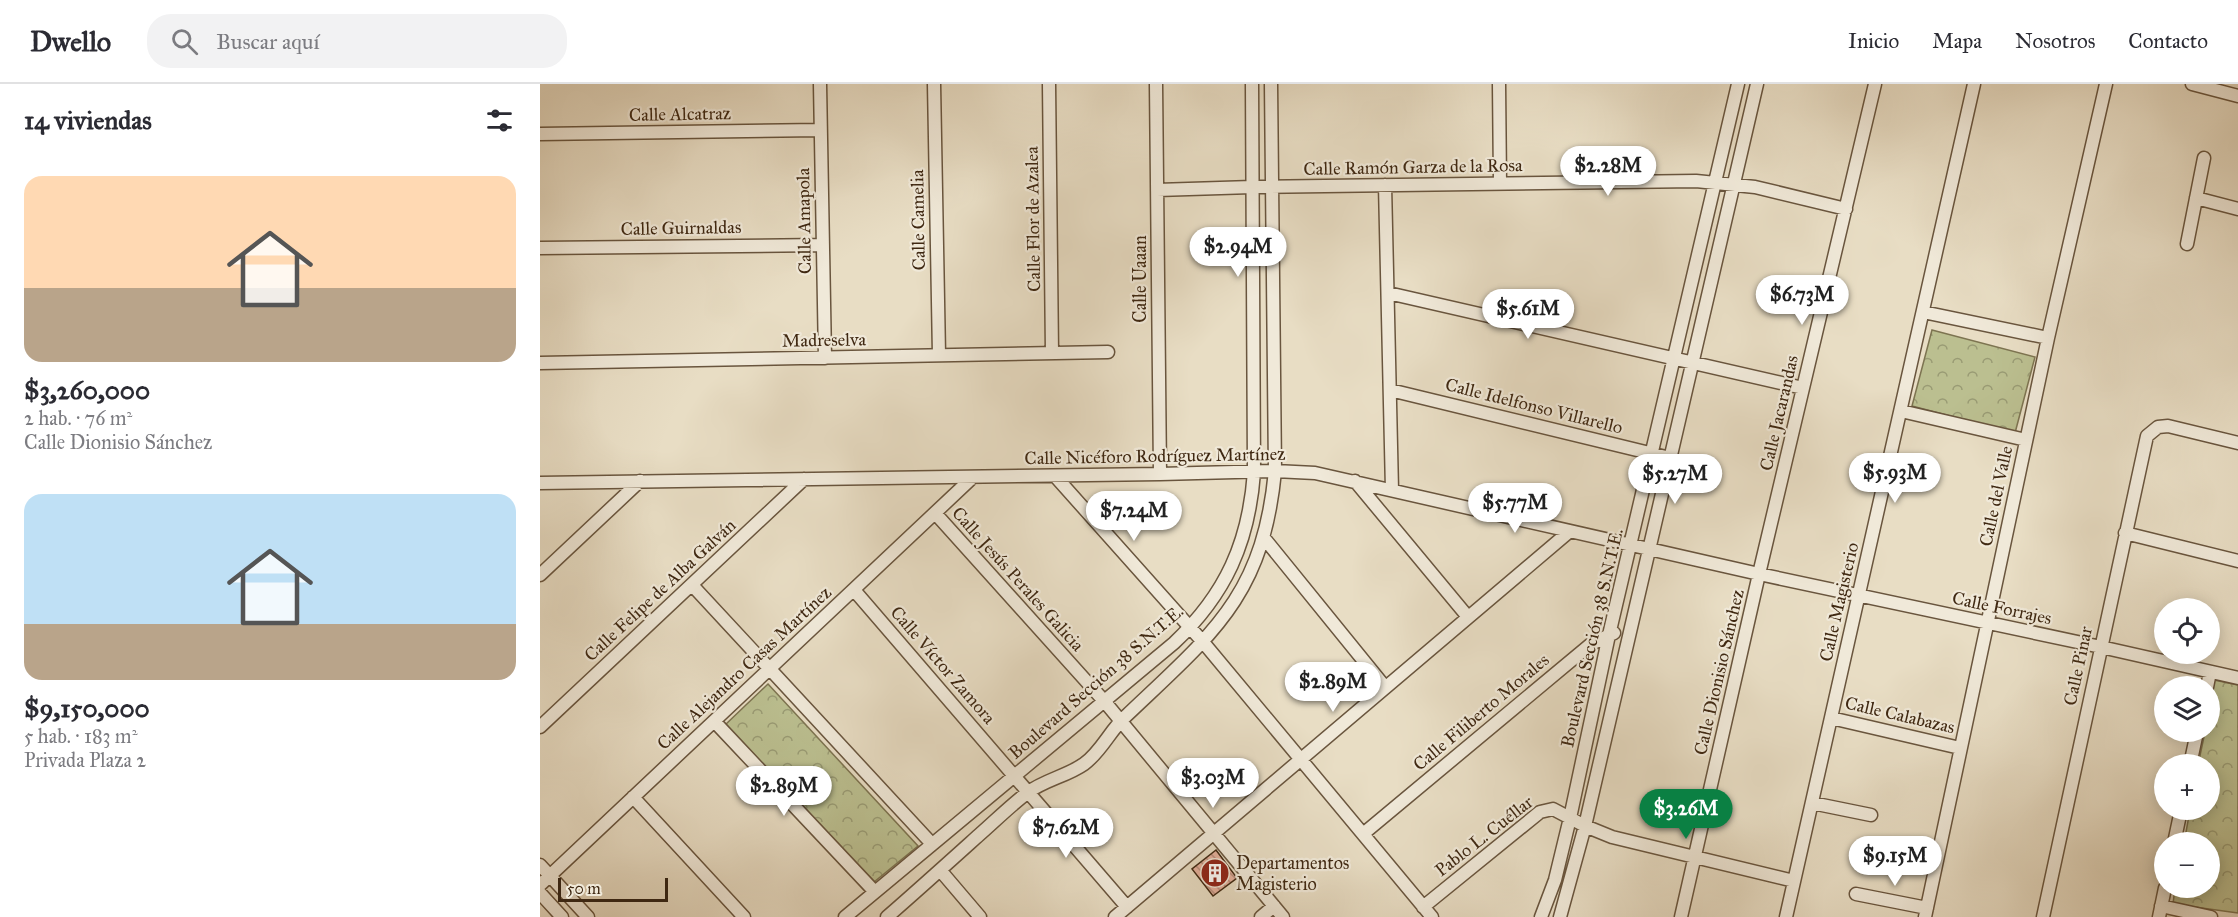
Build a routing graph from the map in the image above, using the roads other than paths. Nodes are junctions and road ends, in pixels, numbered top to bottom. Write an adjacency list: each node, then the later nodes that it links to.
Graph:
1 (819, 84): 15 (street, Calle Amapola)
2 (934, 84): 36 (street, Calle Camelia)
3 (1049, 84): 35 (street, Calle Flor de Azalea)
4 (1156, 84): 24 (street, Calle Uaaan)
5 (1252, 84): 22 (street, Boulevard Sección 38 S.N.T.E.)
6 (1271, 84): 23 (street)
7 (1499, 84): 19 (street)
8 (1738, 84): 18 (street, Boulevard Sección 38 S.N.T.E.)
9 (1757, 84): 20 (street, Boulevard Sección 38 S.N.T.E.)
10 (1875, 84): 26 (street, Calle Jacarandas)
11 (1974, 84): 32 (street, Calle Magisterio)
12 (2106, 84): 33 (street, Calle del Valle)
13 (2192, 84): 14 (street)
14 (2238, 96)
15 (820, 130): 16 (street, Calle Alcatraz); 28 (street, Calle Amapola)
16 (540, 134)
17 (2204, 158): 25 (street)
18 (1716, 182): 19 (street, Calle Ramón Garza de la Rosa); 20 (street, Calle Ramón Garza de la Rosa); 38 (street, Boulevard Sección 38 S.N.T.E.)
19 (1500, 183): 21 (street, Calle Ramón Garza de la Rosa)
20 (1733, 183): 26 (street, Calle Ramón Garza de la Rosa); 40 (street, Boulevard Sección 38 S.N.T.E.)
21 (1385, 185): 23 (street, Calle Ramón Garza de la Rosa); 31 (street)
22 (1252, 187): 23 (street, Calle Ramón Garza de la Rosa); 24 (street, Calle Ramón Garza de la Rosa); 49 (street, Boulevard Sección 38 S.N.T.E.)
23 (1272, 187): 48 (street)
24 (1157, 190): 50 (street, Calle Uaaan)
25 (2196, 198): 27 (street); 29 (street)
26 (1846, 209): 41 (street, Calle Jacarandas)
27 (2238, 209)
28 (823, 244): 30 (street, Calle Guirnaldas); 37 (street, Calle Amapola)
29 (2187, 244)
30 (540, 248)
31 (1388, 293): 38 (street); 42 (street)
32 (1923, 312): 33 (street); 43 (street, Calle Magisterio)
33 (2048, 338): 44 (street, Calle del Valle)
34 (1108, 352): 35 (street, Madreselva)
35 (1052, 353): 36 (street, Madreselva)
36 (939, 356): 37 (street, Madreselva)
37 (825, 358): 39 (street, Madreselva)
38 (1674, 358): 40 (street); 46 (street, Boulevard Sección 38 S.N.T.E.)
39 (540, 363)
40 (1693, 363): 41 (street); 47 (street, Boulevard Sección 38 S.N.T.E.)
41 (1803, 388): 65 (street, Calle Jacarandas)
42 (1390, 390): 46 (street, Calle Idelfonso Villarello); 57 (street)
43 (1901, 411): 44 (street); 69 (street, Calle Magisterio)
44 (2026, 441): 71 (street, Calle del Valle)
45 (2238, 444): 60 (street, Calle Pinar)
46 (1652, 453): 47 (street, Calle Idelfonso Villarello); 62 (street, Boulevard Sección 38 S.N.T.E.)
47 (1670, 458): 63 (street, Boulevard Sección 38 S.N.T.E.)
48 (1275, 471): 49 (street, Calle Nicéforo Rodríguez Martínez); 55 (street, Calle Nicéforo Rodríguez Martínez); 61 (street)
49 (1254, 472): 50 (street, Calle Nicéforo Rodríguez Martínez); 72 (street, Boulevard Sección 38 S.N.T.E.)
50 (1160, 474): 51 (street, Calle Nicéforo Rodríguez Martínez)
51 (1055, 476): 52 (street, Calle Nicéforo Rodríguez Martínez); 72 (street)
52 (973, 477): 53 (street, Calle Nicéforo Rodríguez Martínez); 58 (street, Calle Alejandro Casas Martínez)
53 (804, 479): 54 (street, Calle Nicéforo Rodríguez Martínez); 67 (street, Calle Felipe de Alba Galván)
54 (640, 481): 56 (street, Calle Nicéforo Rodríguez Martínez); 66 (street)
55 (1355, 481): 57 (street, Calle Nicéforo Rodríguez Martínez); 70 (street)
56 (540, 483)
57 (1392, 490): 59 (street, Calle Nicéforo Rodríguez Martínez)
58 (935, 513): 68 (street, Calle Alejandro Casas Martínez); 82 (street, Calle Jesús Perales Galicia)
59 (1570, 531): 62 (street, Calle Nicéforo Rodríguez Martínez); 70 (street)
60 (2125, 534): 64 (street); 76 (street, Calle Pinar)
61 (1264, 538): 75 (street); 81 (street)
62 (1631, 545): 63 (street, Calle Nicéforo Rodríguez Martínez); 74 (street, Boulevard Sección 38 S.N.T.E.)
63 (1649, 549): 65 (street, Calle Nicéforo Rodríguez Martínez); 73 (street, Boulevard Sección 38 S.N.T.E.)
64 (2238, 561)
65 (1759, 574): 69 (street, Calle Forrajes); 99 (street, Calle Dionisio Sánchez)
66 (540, 575)
67 (692, 585): 77 (street); 86 (street, Calle Felipe de Alba Galván)
68 (854, 590): 77 (street, Calle Alejandro Casas Martínez); 89 (street, Calle Víctor Zamora)
69 (1859, 596): 71 (street, Calle Forrajes); 83 (street, Calle Magisterio)
70 (1468, 617): 81 (street)
71 (1986, 623): 76 (street, Calle Forrajes); 87 (street, Calle del Valle)
72 (1190, 628): 75 (street); 82 (street, Boulevard Sección 38 S.N.T.E.)
73 (1630, 629): 74 (street, Calle Filiberto Morales); 95 (street, Boulevard Sección 38 S.N.T.E.)
74 (1610, 634): 94 (street, Boulevard Sección 38 S.N.T.E.); 97 (street, Calle Filiberto Morales)
75 (1203, 642): 84 (street); 88 (street)
76 (2101, 647): 78 (street, Calle Forrajes); 127 (street, Calle Pinar)
77 (770, 669): 85 (street, Calle Alejandro Casas Martínez); 98 (street)
78 (2210, 672): 79 (street); 80 (street, Calle Forrajes)
79 (2209, 676)
80 (2238, 678)
81 (1385, 687): 88 (street)
82 (1105, 702): 84 (street, Calle Jesús Perales Galicia); 89 (street, Boulevard Sección 38 S.N.T.E.)
83 (1831, 718): 87 (street, Calle Calabazas); 92 (street, Calle Magisterio)
84 (1120, 720): 90 (street); 96 (street, Calle Jesús Perales Galicia)
85 (714, 721): 91 (street, Calle Alejandro Casas Martínez); 105 (street)
86 (540, 727)
87 (1960, 748): 112 (street, Calle del Valle)
88 (1301, 759): 96 (street); 97 (street)
89 (1015, 775): 90 (street, Calle Víctor Zamora); 98 (street, Boulevard Sección 38 S.N.T.E.)
90 (1029, 791): 101 (street); 109 (street, Calle Víctor Zamora)
91 (633, 797): 102 (street, Calle Alejandro Casas Martínez); 115 (street)
92 (1812, 803): 93 (street); 103 (street, Calle Magisterio)
93 (1871, 815)
94 (1570, 818): 95 (street, Pablo L. Cuéllar); 110 (street, Pablo L. Cuéllar); 123 (street, Boulevard Sección 38 S.N.T.E.)
95 (1586, 826): 99 (street, Pablo L. Cuéllar); 124 (street, Boulevard Sección 38 S.N.T.E.)
96 (1213, 833): 108 (street, Calle Jesús Perales Galicia); 109 (street)
97 (1363, 834): 110 (street)
98 (932, 844): 105 (street, Boulevard Sección 38 S.N.T.E.)
99 (1695, 858): 103 (street, Pablo L. Cuéllar); 125 (street, Calle Dionisio Sánchez)
100 (540, 865): 102 (street)
101 (940, 870): 117 (street); 118 (street)
102 (550, 876): 104 (street, Calle Alejandro Casas Martínez); 114 (street)
103 (1794, 881): 126 (street, Calle Magisterio)
104 (540, 885)
105 (875, 892): 116 (street, Boulevard Sección 38 S.N.T.E.)
106 (540, 893): 113 (street)
107 (1856, 894): 112 (street)
108 (1274, 906): 120 (street); 121 (street, Calle Jesús Perales Galicia)
109 (1126, 907): 119 (street)
110 (1423, 907): 122 (street)
111 (2160, 912): 128 (street)
112 (1926, 913)
113 (562, 917)
114 (588, 917)
115 (744, 917)
116 (845, 917)
117 (887, 917)
118 (980, 917)
119 (1115, 917)
120 (1261, 917)
121 (1283, 917)
122 (1431, 917)
123 (1541, 917)
124 (1560, 917)
125 (1681, 917)
126 (1786, 917)
127 (2043, 917)
128 (2211, 917)

